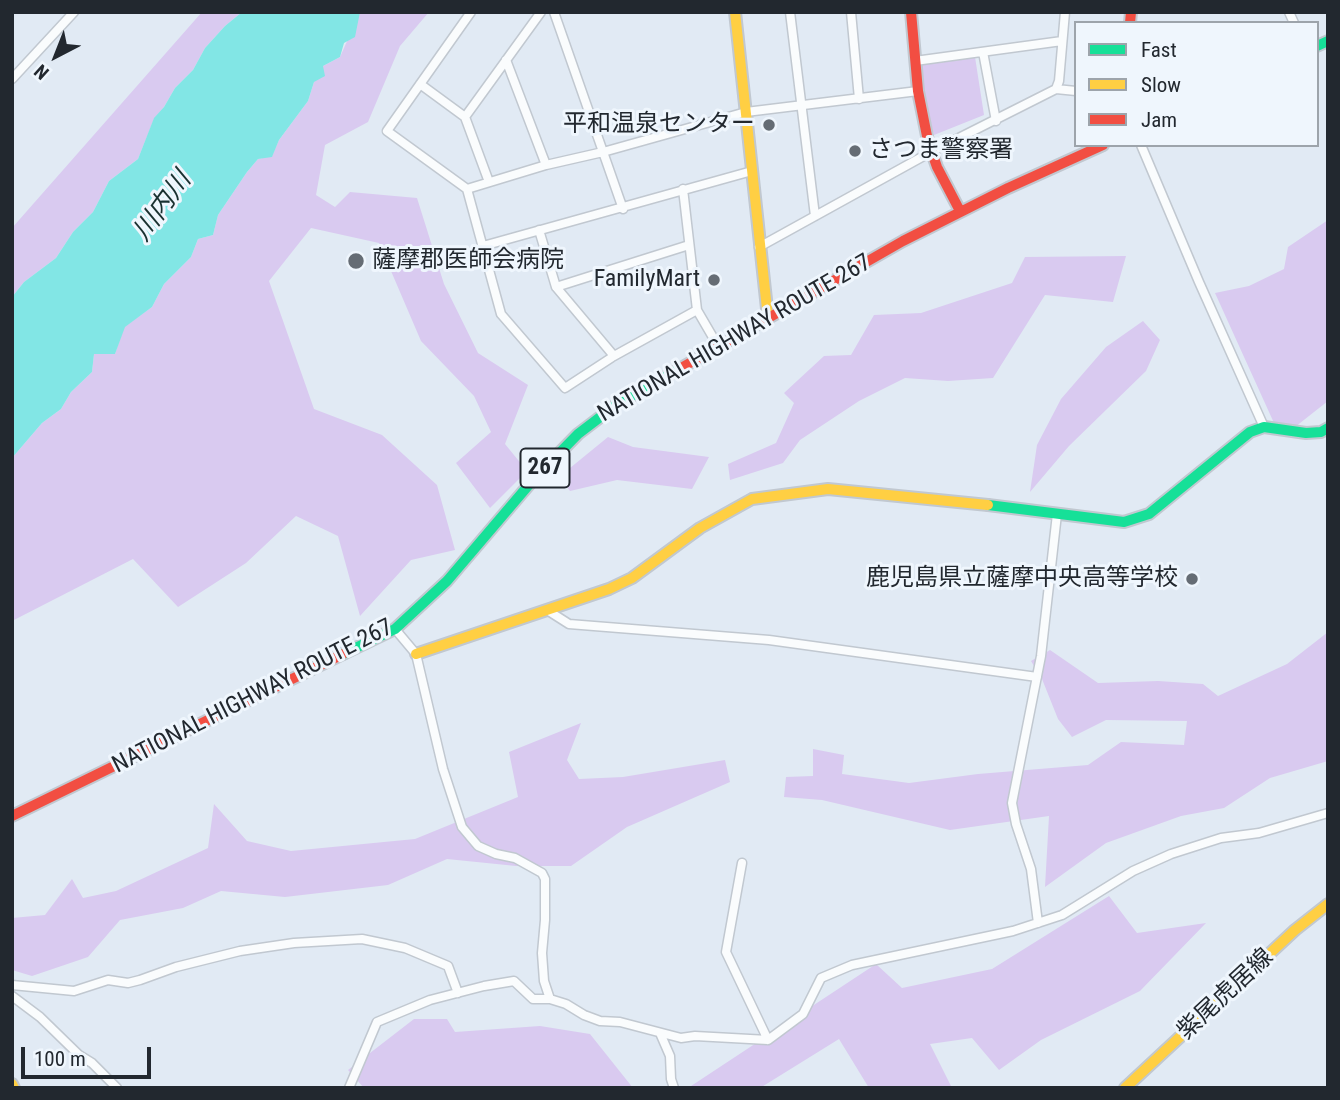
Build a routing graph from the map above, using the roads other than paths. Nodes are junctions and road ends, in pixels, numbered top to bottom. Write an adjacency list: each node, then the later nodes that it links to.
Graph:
1 (74, 12): 14 (street)
2 (471, 12): 15 (street)
3 (541, 12): 12 (street)
4 (554, 12): 26 (street)
5 (735, 12): 21 (main road)
6 (790, 12): 20 (street)
7 (851, 12): 19 (street)
8 (911, 12): 13 (main road)
9 (1065, 12): 10 (street)
10 (1062, 41): 11 (street); 16 (street)
11 (983, 52): 13 (street); 23 (street)
12 (506, 60): 22 (street); 28 (street)
13 (915, 61): 17 (main road)
14 (12, 79)
15 (420, 85): 22 (street); 32 (street)
16 (1056, 89): 18 (street); 23 (street)
17 (918, 91): 19 (street); 27 (main road)
18 (1074, 91)
19 (859, 99): 20 (street)
20 (801, 104): 21 (street); 35 (street)
21 (746, 112): 26 (street); 29 (main road)
22 (465, 117): 30 (street)
23 (996, 121): 27 (street)
24 (1099, 147): 34 (main road, NATIONAL HIGHWAY ROUTE 267 / 267)
25 (1142, 147): 45 (street)
26 (603, 152): 28 (street); 33 (street)
27 (931, 152): 34 (main road); 35 (street)
28 (546, 165): 30 (street)
29 (752, 171): 31 (street); 39 (main road)
30 (489, 182): 32 (street)
31 (682, 189): 33 (street); 37 (street)
32 (467, 190): 38 (street)
33 (623, 209): 36 (street)
34 (960, 211): 42 (main road, NATIONAL HIGHWAY ROUTE 267 / 267)
35 (815, 216): 39 (street)
36 (539, 230): 38 (street); 40 (street)
37 (689, 245): 40 (street); 41 (street)
38 (483, 246): 44 (street)
39 (760, 247): 42 (main road)
40 (556, 287): 44 (street)
41 (697, 310): 43 (street); 44 (street)
42 (768, 318): 43 (main road, NATIONAL HIGHWAY ROUTE 267 / 267)
43 (718, 346): 49 (main road, NATIONAL HIGHWAY ROUTE 267 / 267)
44 (614, 356)
45 (1264, 427): 46 (main road); 47 (main road)
46 (1328, 428)
47 (1057, 514): 48 (main road); 51 (street)
48 (547, 610): 50 (main road); 51 (street)
49 (395, 629): 50 (street); 53 (main road, NATIONAL HIGHWAY ROUTE 267 / 267)
50 (416, 654): 60 (street)
51 (1037, 677): 56 (street)
52 (1328, 813): 56 (street)
53 (12, 816)
54 (742, 863): 62 (street)
55 (1328, 904): 66 (main road, 紫尾虎居線)
56 (1038, 923): 62 (street)
57 (12, 985): 58 (street)
58 (458, 993): 60 (street); 64 (street)
59 (12, 996): 63 (street)
60 (550, 999): 61 (street)
61 (660, 1033): 62 (street); 65 (street)
62 (768, 1040)
63 (117, 1088)
64 (349, 1088)
65 (674, 1088)
66 (1125, 1088)

